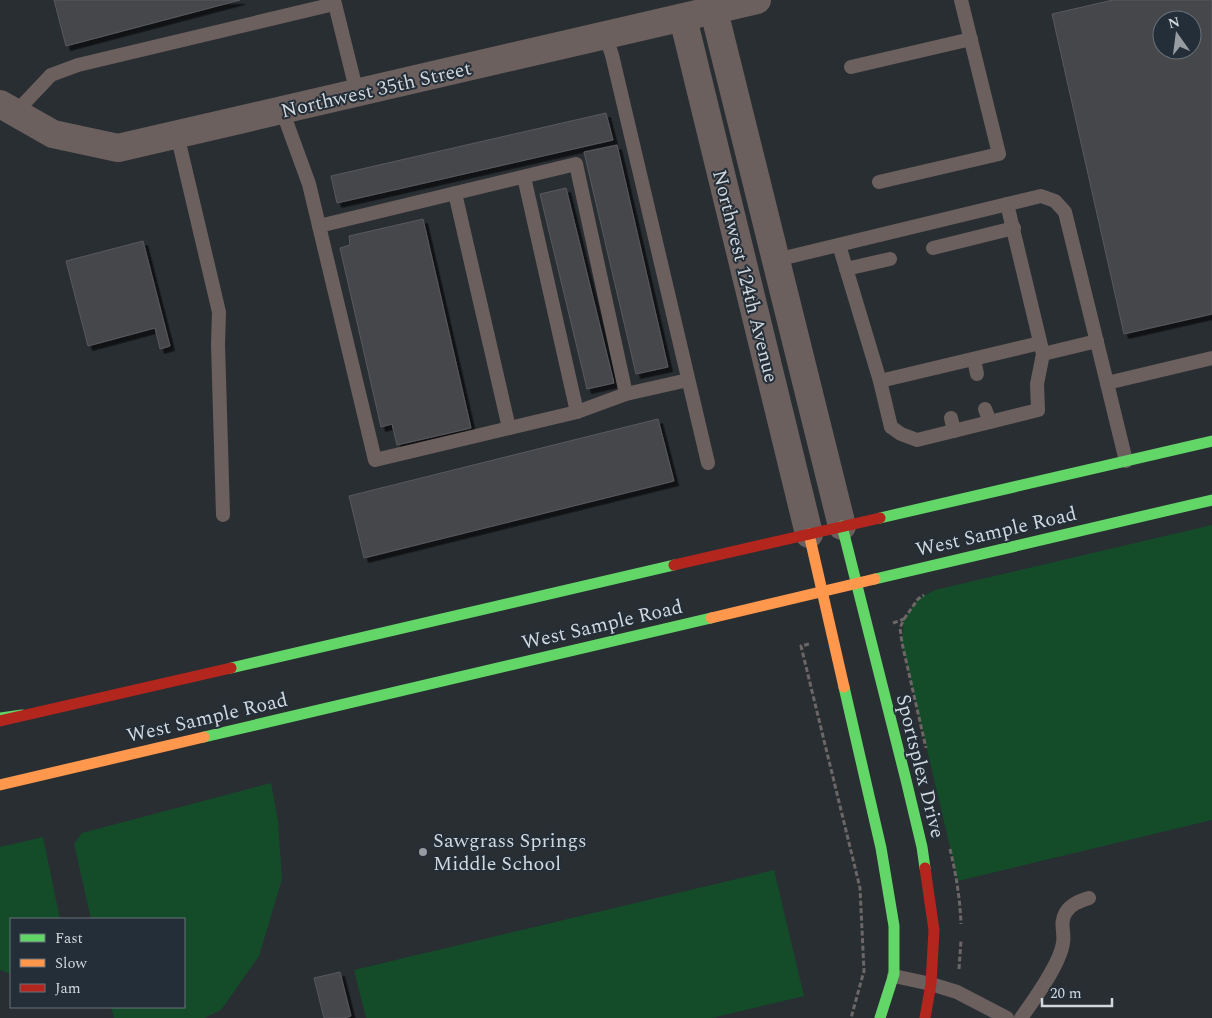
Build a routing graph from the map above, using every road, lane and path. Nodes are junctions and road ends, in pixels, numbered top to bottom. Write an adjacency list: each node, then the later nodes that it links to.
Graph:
1 (757, 0): 4 (street, Northwest 35th Street)
2 (961, 0): 7 (lane)
3 (334, 2): 9 (lane); 10 (lane)
4 (714, 11): 5 (street, Northwest 35th Street); 22 (street, Northwest 124th Avenue)
5 (683, 18): 6 (street, Northwest 35th Street); 41 (street, Northwest 124th Avenue)
6 (606, 35): 9 (street, Northwest 35th Street); 29 (lane)
7 (971, 39): 8 (lane); 14 (lane)
8 (851, 67)
9 (357, 93): 11 (street, Northwest 35th Street)
10 (8, 109): 12 (street, Northwest 35th Street)
11 (282, 110): 12 (street, Northwest 35th Street); 17 (lane)
12 (177, 134): 39 (lane)
13 (524, 177): 15 (lane); 32 (lane); 33 (lane)
14 (879, 182)
15 (455, 193): 17 (lane); 34 (lane)
16 (1008, 204): 18 (lane); 19 (lane); 24 (lane)
17 (319, 226): 34 (lane)
18 (1014, 228): 20 (lane); 25 (lane)
19 (839, 245): 22 (lane); 23 (lane)
20 (933, 248)
21 (890, 259): 23 (lane)
22 (776, 260): 40 (street, Northwest 124th Avenue)
23 (846, 269): 30 (lane)
24 (1097, 341): 25 (lane); 31 (lane)
25 (1042, 349): 27 (lane); 30 (lane)
26 (1212, 358): 31 (lane)
27 (974, 359): 28 (lane); 30 (lane)
28 (977, 374)
29 (688, 380): 32 (lane); 37 (lane)
30 (880, 381)
31 (1107, 383): 36 (lane)
32 (626, 394): 33 (lane)
33 (577, 412): 34 (lane)
34 (509, 428)
35 (1212, 441): 36 (main road, West Sample Road)
36 (1126, 461): 40 (main road, West Sample Road)
37 (708, 463)
38 (1212, 500): 42 (main road, West Sample Road)
39 (222, 515)
40 (842, 526): 41 (main road, West Sample Road); 42 (main road, Sportsplex Drive)
41 (809, 534): 43 (main road); 44 (main road, West Sample Road)
42 (856, 583): 43 (main road, West Sample Road); 48 (main road, Sportsplex Drive)
43 (822, 592): 45 (main road, West Sample Road); 47 (main road)
44 (0, 719)
45 (0, 785)
46 (1089, 898): 52 (lane)
47 (894, 976): 48 (lane); 49 (main road)
48 (931, 984): 50 (main road, Sportsplex Drive); 51 (lane)
49 (880, 1018)
50 (925, 1018)
51 (1007, 1018)
52 (1021, 1018)

